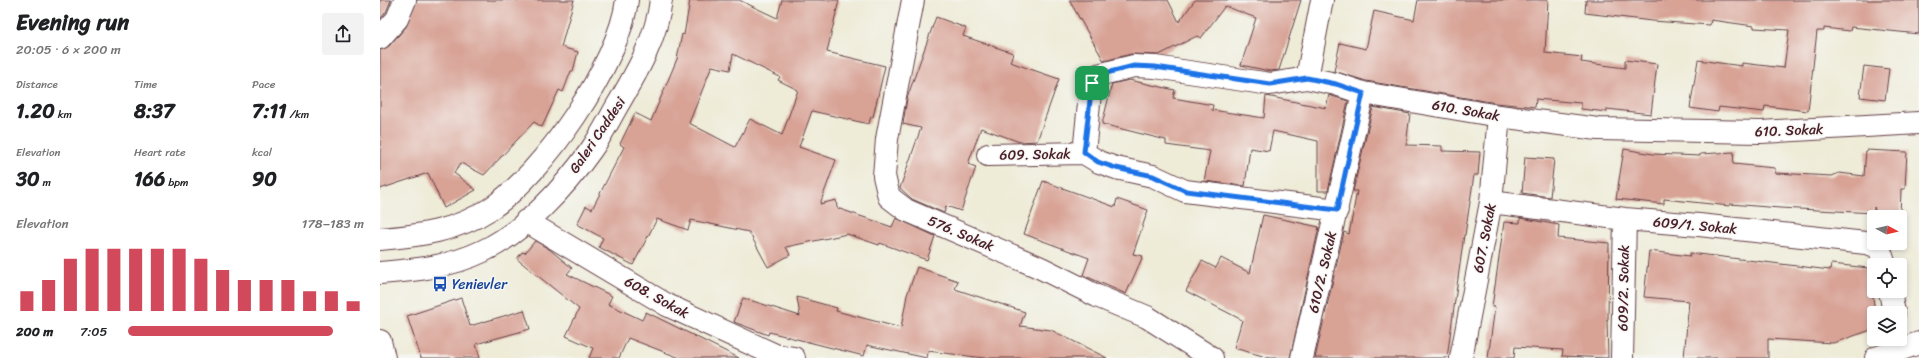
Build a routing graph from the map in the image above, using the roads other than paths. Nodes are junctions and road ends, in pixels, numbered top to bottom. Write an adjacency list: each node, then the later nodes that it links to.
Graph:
1 (405, 0): 6 (street)
2 (627, 0): 17 (street, Galeri Caddesi)
3 (661, 0): 16 (street, Galeri Caddesi)
4 (913, 0): 24 (street, 576. Sokak)
5 (1322, 0): 7 (street)
6 (380, 38)
7 (1307, 78): 8 (street, 610. Sokak); 11 (street, 610. Sokak)
8 (1363, 93): 9 (street, 610. Sokak); 14 (street, 610/2. Sokak)
9 (1499, 116): 10 (street, 610. Sokak); 13 (street, 607. Sokak)
10 (1919, 123)
11 (1084, 152): 12 (street, 609. Sokak); 14 (street, 609. Sokak)
12 (988, 155)
13 (1491, 202): 15 (street, 609/1. Sokak); 26 (street, 607. Sokak)
14 (1337, 210): 25 (street, 610/2. Sokak)
15 (1625, 219): 18 (street, 609/1. Sokak); 27 (street, 609/2. Sokak)
16 (526, 221): 19 (street, Galeri Caddesi); 23 (street, 608. Sokak)
17 (380, 239)
18 (1883, 258)
19 (380, 273)
20 (380, 341): 22 (street)
21 (1902, 346): 28 (street)
22 (384, 358)
23 (794, 358)
24 (1212, 358)
25 (1302, 358)
26 (1461, 358)
27 (1622, 358)
28 (1876, 358)

